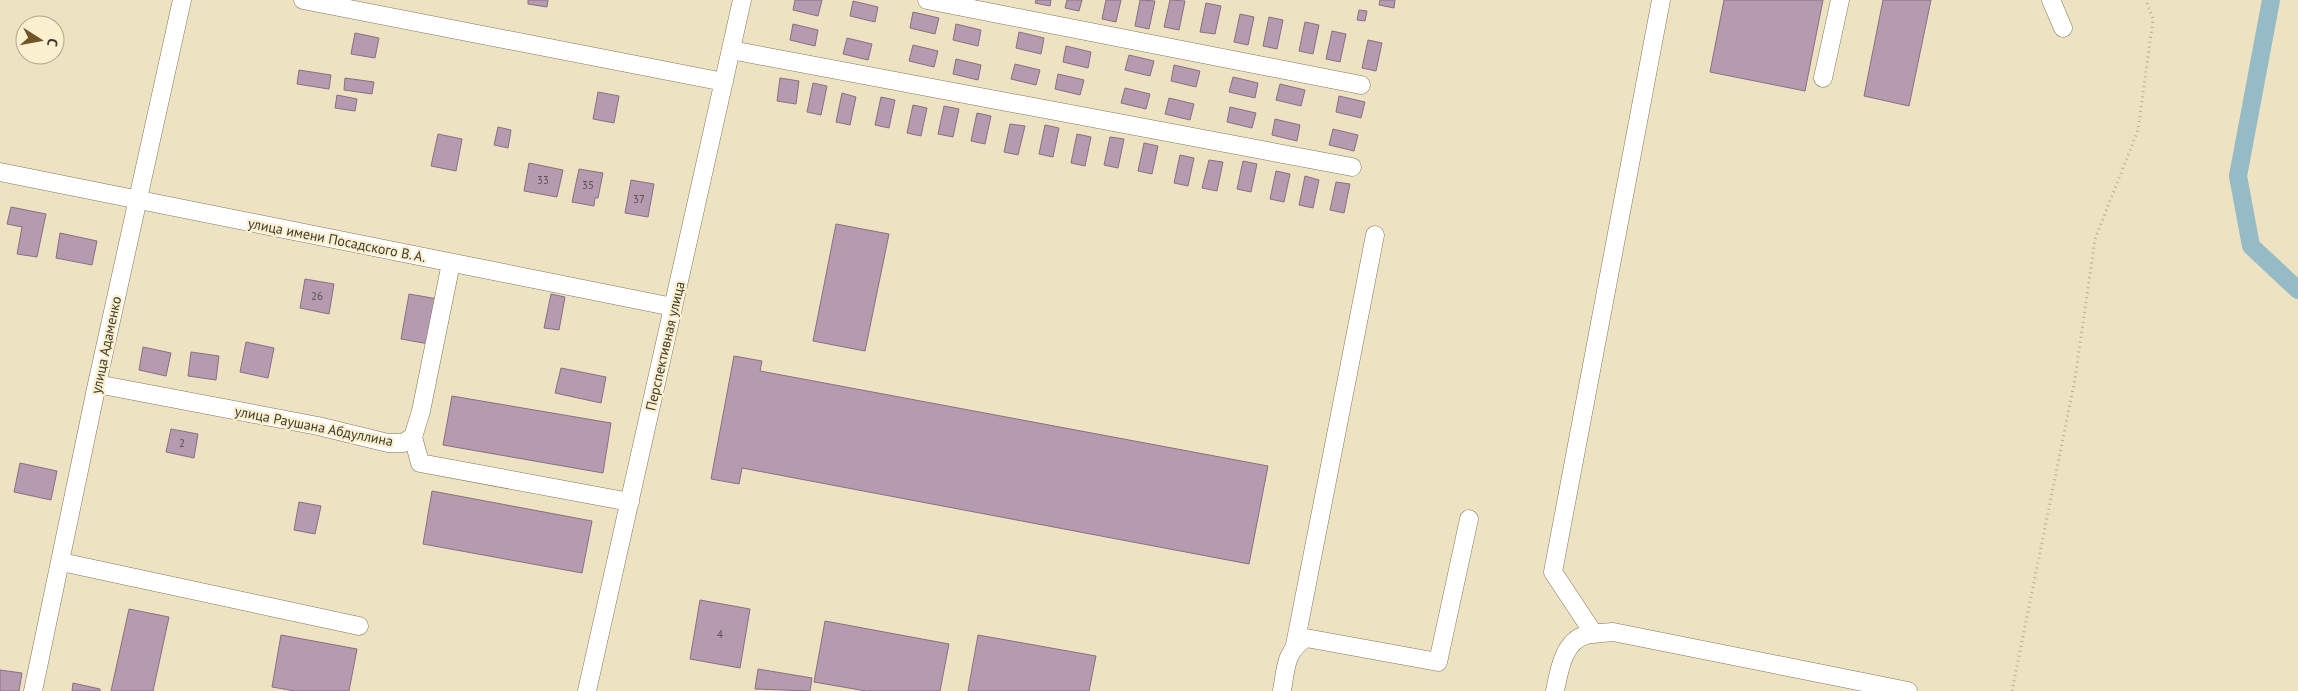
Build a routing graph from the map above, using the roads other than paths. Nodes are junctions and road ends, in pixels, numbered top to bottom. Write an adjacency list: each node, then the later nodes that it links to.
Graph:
1 (182, 0): 15 (street, улица Адаменко)
2 (303, 0): 11 (street)
3 (742, 0): 9 (street, Перспективная улица)
4 (927, 0): 12 (street)
5 (1661, 0): 25 (street)
6 (1840, 0): 10 (street)
7 (2051, 0): 8 (street)
8 (2063, 28)
9 (731, 50): 11 (street, Перспективная улица); 13 (street)
10 (1823, 78)
11 (724, 82): 18 (street, Перспективная улица)
12 (1361, 85)
13 (1352, 167)
14 (0, 172): 15 (street, улица имени Посадского В. А.)
15 (137, 200): 17 (street, улица имени Посадского В. А.); 19 (street, улица Адаменко)
16 (1375, 235): 26 (street)
17 (451, 263): 18 (street, улица имени Посадского В. А.); 20 (street, улица Раушана Абдуллина)
18 (674, 307): 21 (street, Перспективная улица)
19 (97, 384): 20 (street, улица Раушана Абдуллина); 27 (street, улица Адаменко)
20 (412, 437): 21 (street)
21 (630, 502): 28 (street, Перспективная улица)
22 (1468, 519): 26 (street)
23 (66, 563): 24 (street)
24 (359, 626)
25 (1594, 634): 30 (street); 31 (street)
26 (1295, 645): 29 (street)
27 (33, 691)
28 (587, 691)
29 (1282, 691)
30 (1555, 691)
31 (1908, 691)

